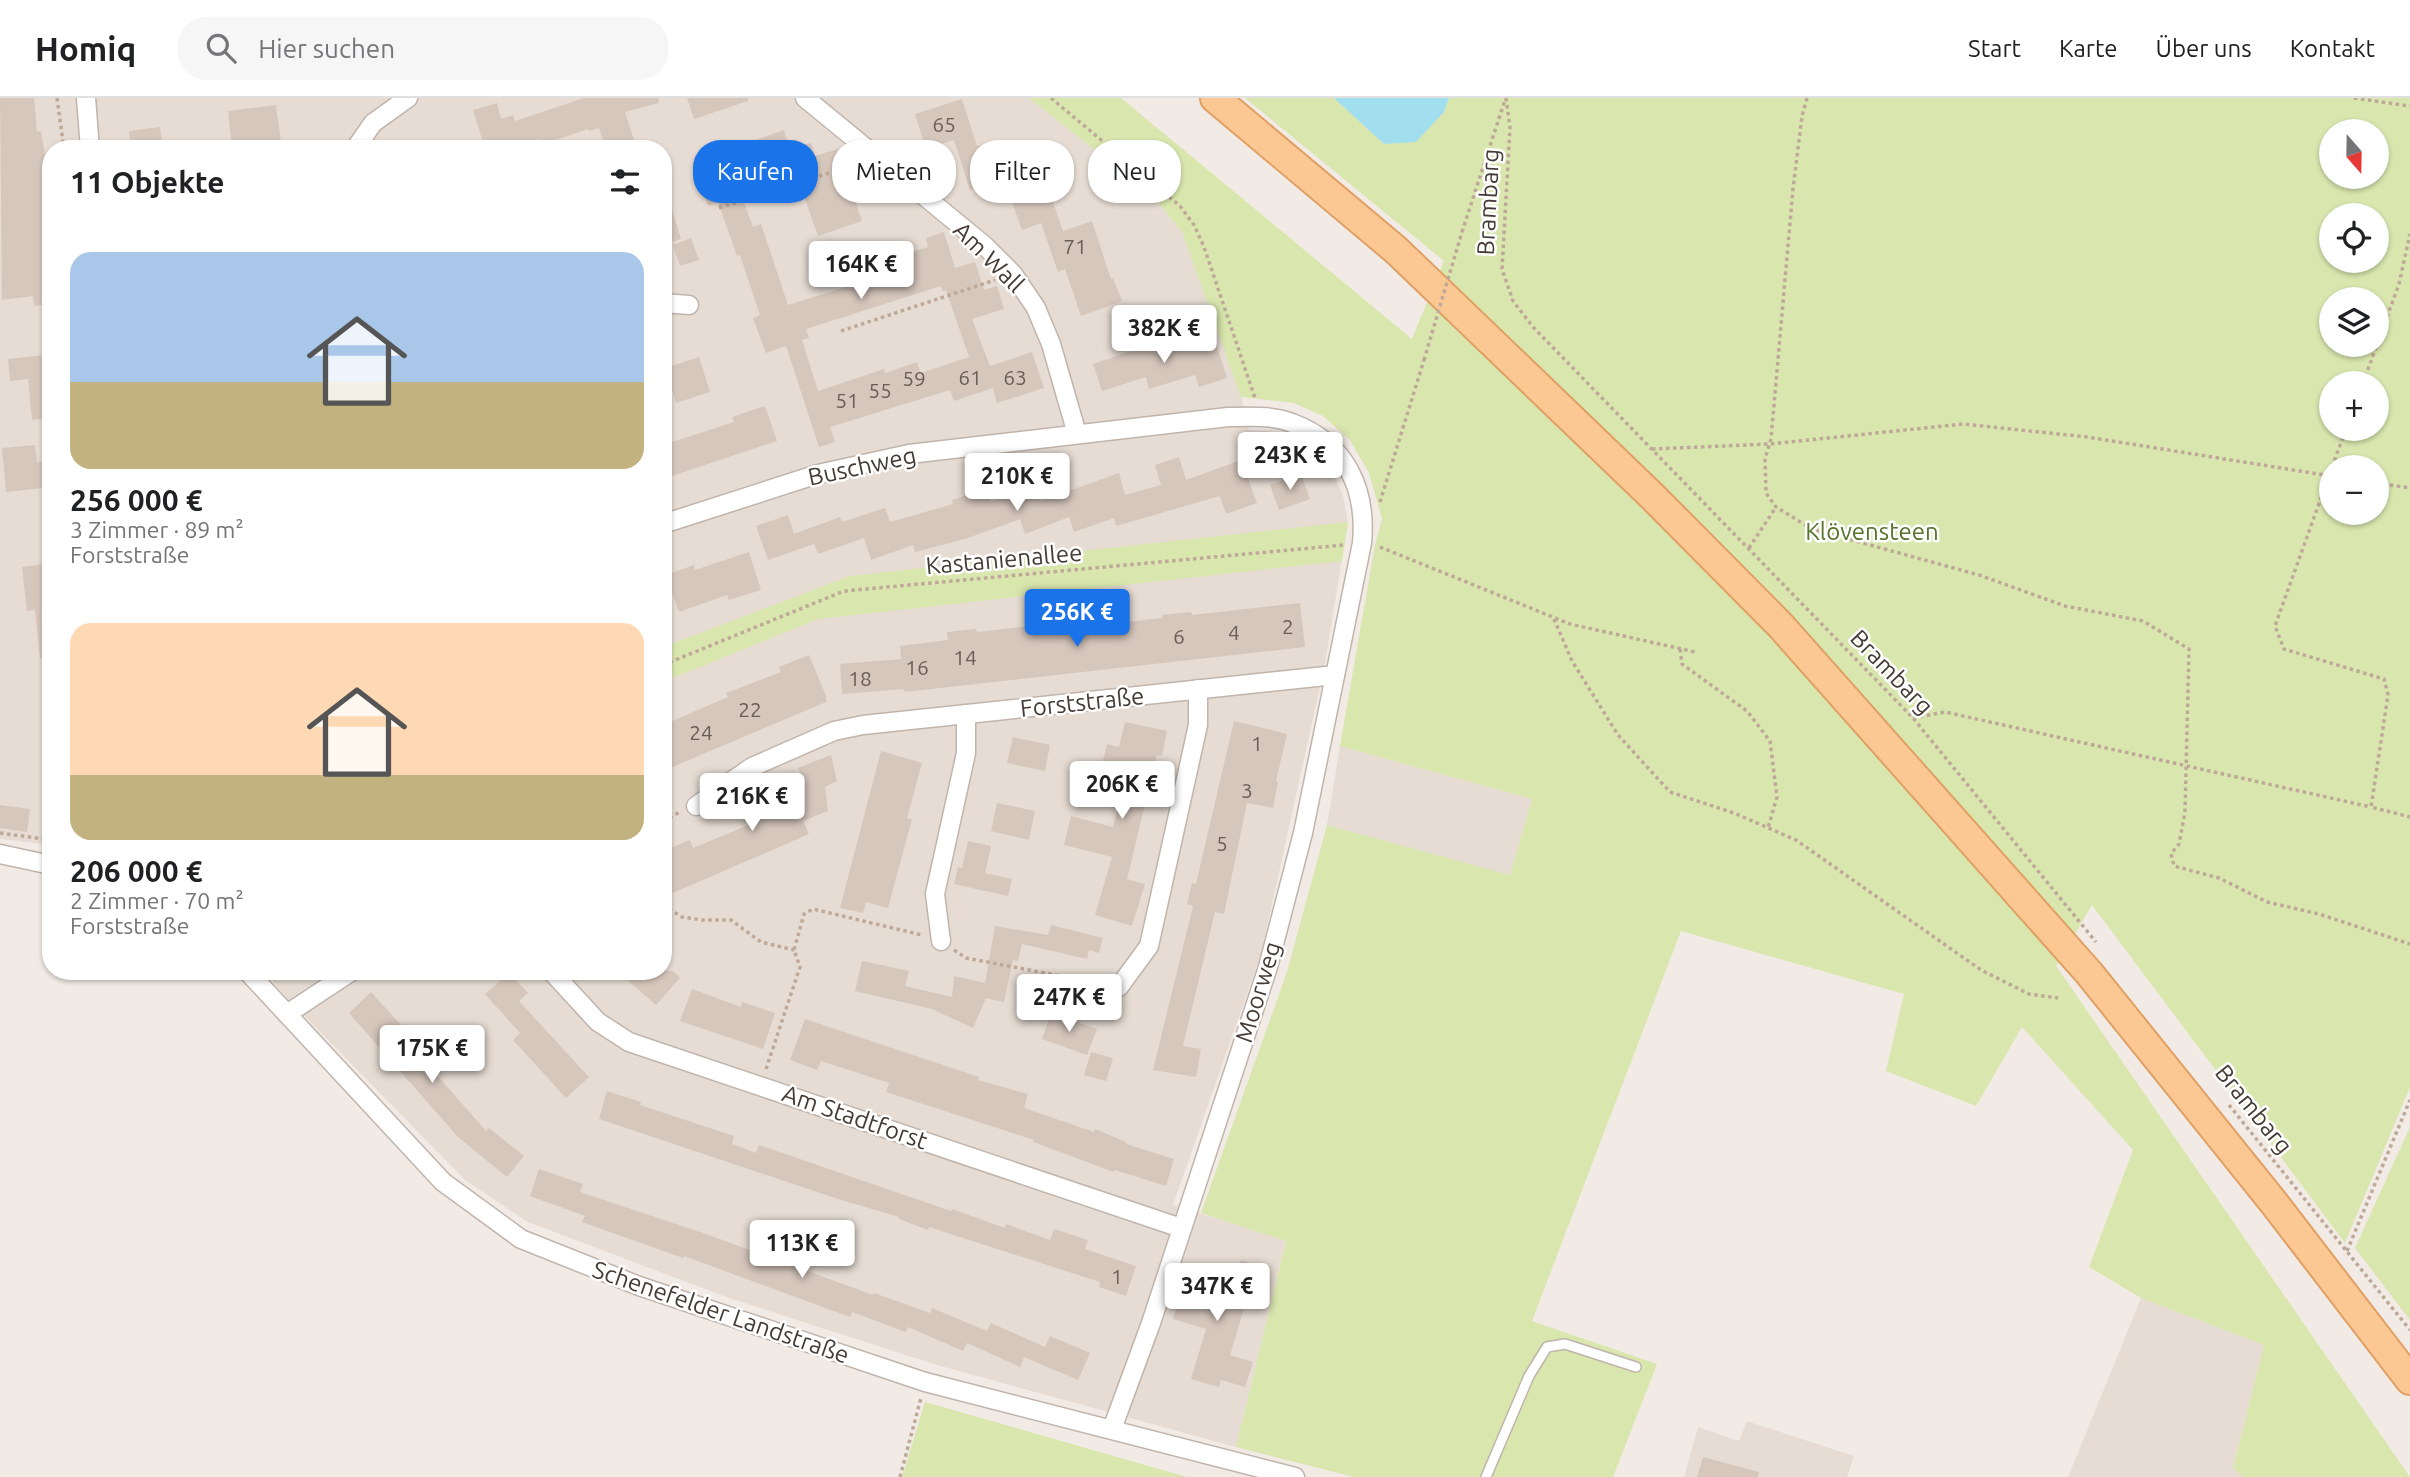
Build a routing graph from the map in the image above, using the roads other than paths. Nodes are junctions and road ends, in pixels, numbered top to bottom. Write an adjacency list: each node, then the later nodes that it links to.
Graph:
1 (86, 98): 5 (street)
2 (408, 98): 6 (street)
3 (805, 98): 9 (street, Am Wall)
4 (1215, 98): 26 (main road)
5 (89, 140)
6 (361, 140)
7 (672, 304): 8 (street)
8 (689, 305)
9 (1077, 434): 10 (street, Buschweg); 11 (street, Buschweg)
10 (672, 521)
11 (1362, 543): 12 (street, Moorweg)
12 (1335, 675): 13 (street, Forststraße); 24 (street, Moorweg)
13 (1198, 689): 14 (street, Forststraße); 22 (street)
14 (966, 715): 15 (street, Forststraße); 18 (street)
15 (696, 806)
16 (0, 854): 17 (street)
17 (42, 863)
18 (942, 941)
19 (255, 980): 23 (street, Schenefelder Landstraße)
20 (338, 980): 23 (street)
21 (559, 980): 24 (street, Am Stadtforst)
22 (1119, 987)
23 (287, 1014): 27 (street, Schenefelder Landstraße)
24 (1181, 1228): 27 (street, Moorweg)
25 (1636, 1367): 29 (lane)
26 (2410, 1380)
27 (1112, 1429): 28 (street, Schenefelder Landstraße)
28 (1295, 1477)
29 (1486, 1477)

